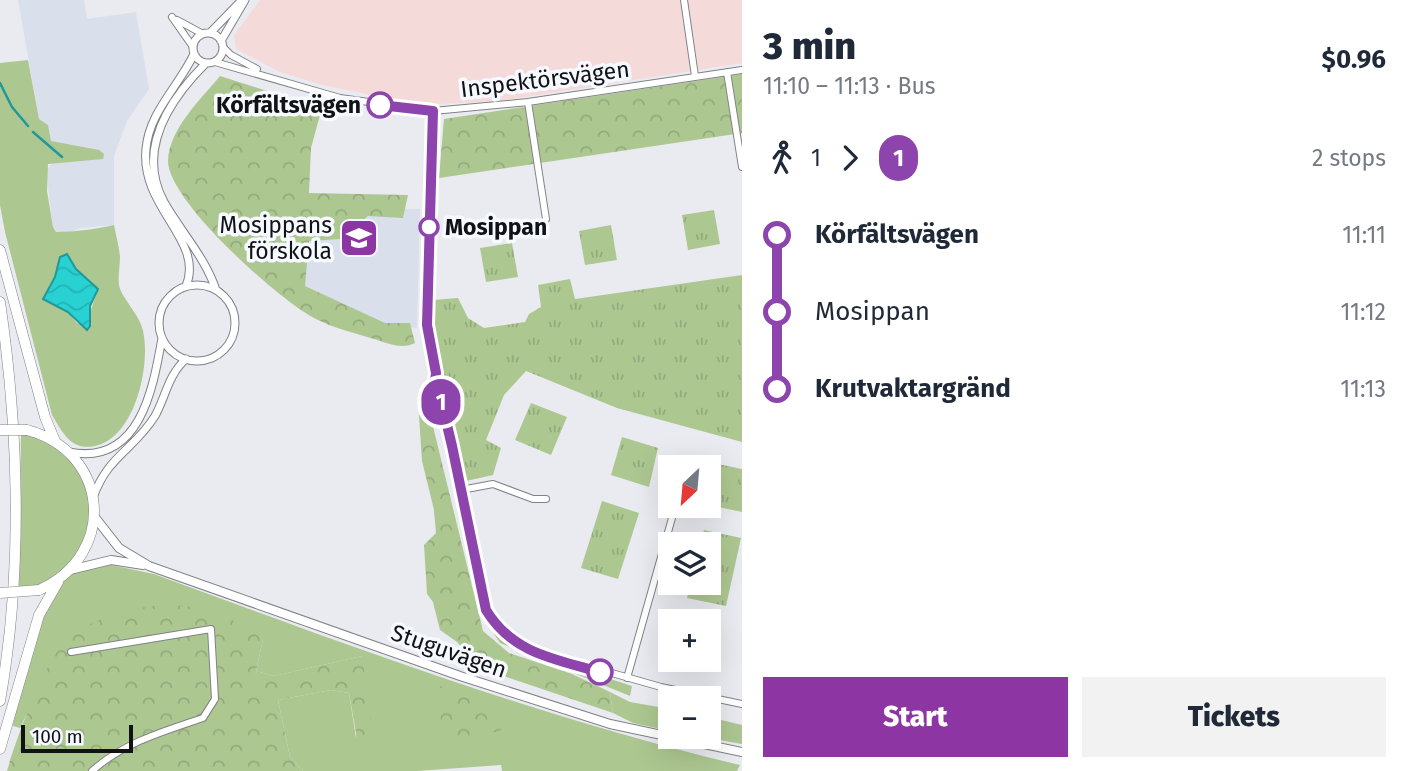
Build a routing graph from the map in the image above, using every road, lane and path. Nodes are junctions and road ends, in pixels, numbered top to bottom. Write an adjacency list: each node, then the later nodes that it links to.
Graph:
1 (243, 0): 3 (street); 4 (street)
2 (684, 0): 10 (street)
3 (206, 34): 4 (street); 5 (street); 5 (street)
4 (222, 44): 6 (street); 11 (street, Inspektörsvägen)
5 (194, 50): 7 (street); 17 (street)
6 (215, 62): 7 (street); 11 (street, Inspektörsvägen)
7 (206, 63): 18 (street)
8 (742, 70): 9 (street, Inspektörsvägen)
9 (727, 72): 10 (street, Inspektörsvägen); 14 (street)
10 (695, 76): 12 (street, Inspektörsvägen)
11 (271, 77): 13 (street, Inspektörsvägen)
12 (528, 102): 13 (street, Inspektörsvägen); 15 (street)
13 (433, 111): 19 (street)
14 (742, 167)
15 (546, 219)
16 (0, 250): 26 (highway)
17 (186, 286): 18 (street); 21 (street)
18 (216, 290): 22 (street)
19 (427, 301)
20 (0, 302): 40 (highway)
21 (162, 337): 22 (street); 27 (street)
22 (186, 359): 29 (street)
23 (0, 360): 38 (highway)
24 (434, 389): 28 (street)
25 (0, 430): 26 (highway, bridge)
26 (55, 441): 27 (highway)
27 (69, 452): 29 (highway)
28 (461, 490): 30 (street); 39 (street)
29 (93, 498): 31 (highway)
30 (546, 499)
31 (94, 516): 33 (main road, Stuguvägen); 34 (highway)
32 (672, 518): 39 (street)
33 (149, 566): 34 (main road, Stuguvägen); 43 (main road, Stuguvägen)
34 (70, 570): 35 (highway)
35 (61, 578): 36 (highway, bridge); 42 (highway)
36 (0, 593)
37 (71, 652): 44 (street)
38 (0, 658)
39 (627, 678): 41 (street)
40 (0, 701)
41 (742, 704)
42 (0, 749)
43 (742, 751)
44 (92, 771)

